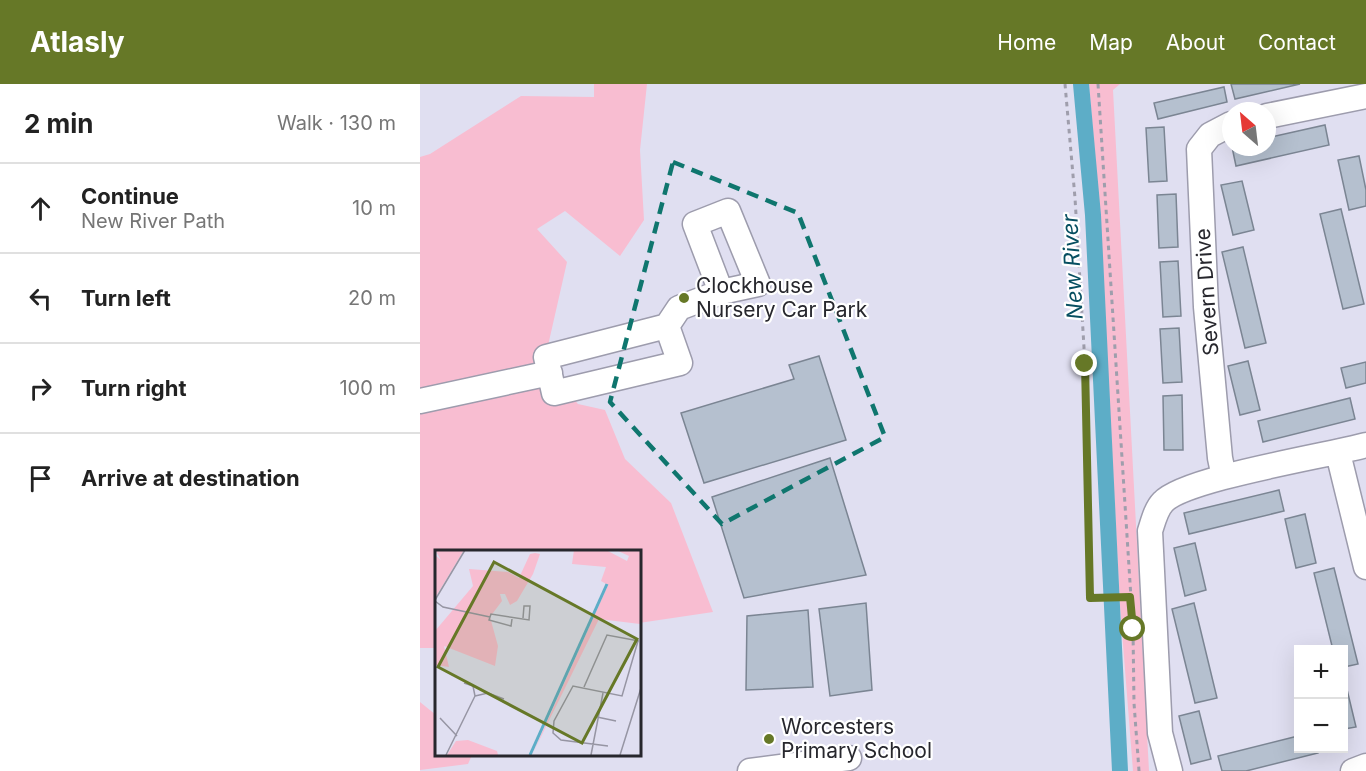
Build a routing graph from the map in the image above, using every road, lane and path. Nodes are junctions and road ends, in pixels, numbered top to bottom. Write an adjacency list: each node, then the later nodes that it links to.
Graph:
1 (1065, 84): 14 (path)
2 (1098, 84): 14 (path)
3 (1366, 96): 4 (street)
4 (1276, 114)
5 (1222, 129): 12 (street, Severn Drive)
6 (721, 292): 7 (street)
7 (667, 326): 8 (street); 8 (street)
8 (550, 373): 9 (street)
9 (420, 401)
10 (1366, 445): 11 (street)
11 (1338, 453): 12 (street); 13 (street)
12 (1224, 477): 19 (street)
13 (1366, 567)
14 (1130, 597): 18 (path)
15 (849, 758): 17 (street)
16 (1366, 766): 20 (street)
17 (750, 771)
18 (1139, 771)
19 (1170, 771)
20 (1353, 771)

